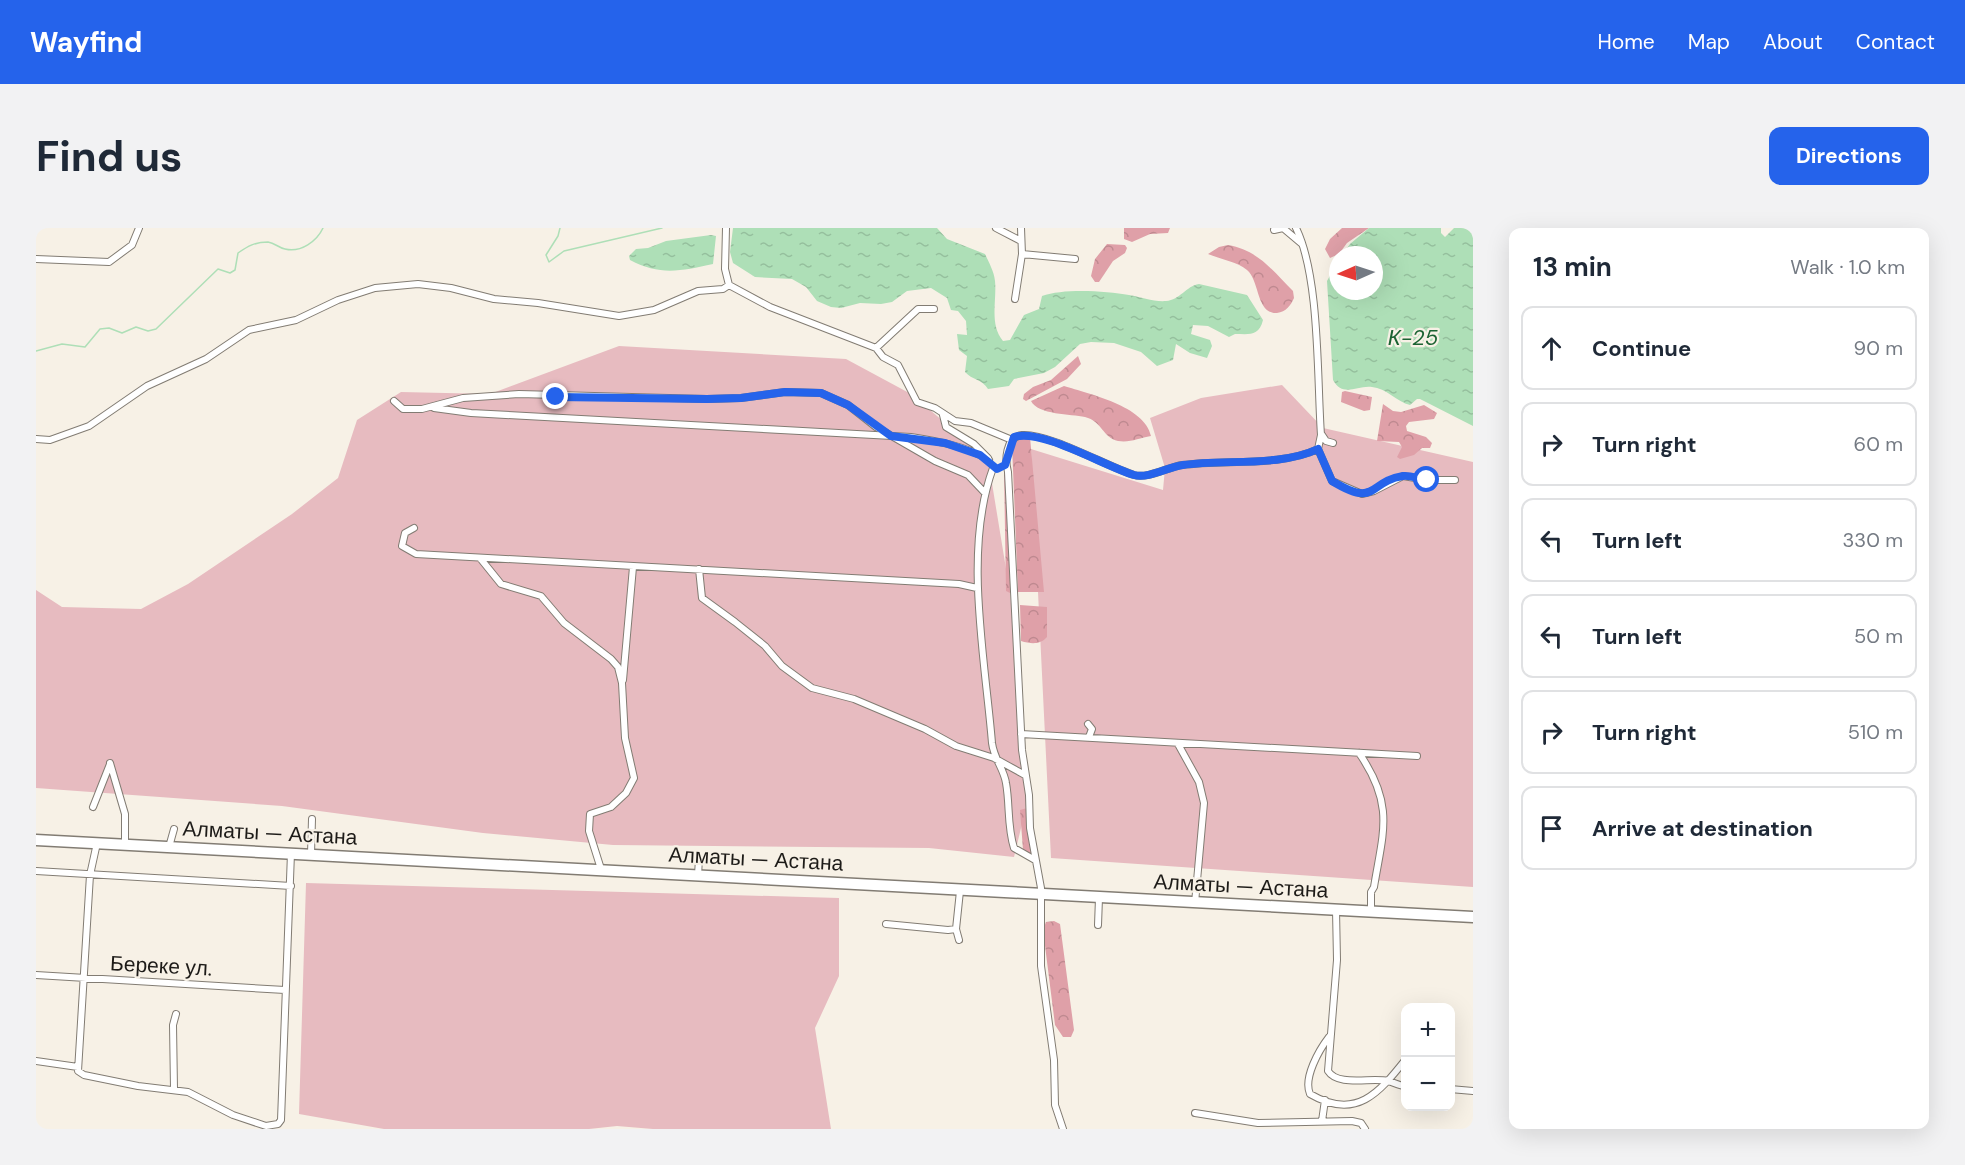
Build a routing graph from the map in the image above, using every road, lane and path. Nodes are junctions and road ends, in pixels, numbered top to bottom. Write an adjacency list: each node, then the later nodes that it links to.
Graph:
1 (139, 228): 12 (street)
2 (726, 228): 13 (street)
3 (996, 228): 8 (street)
4 (1021, 228): 8 (street)
5 (1283, 228): 7 (street); 9 (street)
6 (1296, 228): 9 (street)
7 (1274, 230)
8 (1021, 241): 10 (street)
9 (1303, 245): 20 (street)
10 (1022, 254): 11 (street); 14 (street)
11 (1075, 258)
12 (36, 259)
13 (729, 285): 16 (street); 22 (street)
14 (1015, 299)
15 (934, 309): 16 (street)
16 (876, 348): 19 (street)
17 (394, 401): 18 (street)
18 (431, 408): 21 (street); 21 (street)
19 (943, 416): 23 (street); 26 (street)
20 (1321, 435): 24 (street); 25 (street)
21 (891, 436): 26 (street); 30 (street)
22 (36, 440)
23 (1012, 440): 25 (street); 27 (street)
24 (1333, 443)
25 (1318, 449): 29 (street)
26 (989, 460): 28 (street)
27 (1005, 465): 28 (street); 38 (street)
28 (993, 468): 30 (street)
29 (1455, 480)
30 (985, 493): 35 (street)
31 (414, 528): 32 (street)
32 (480, 558): 33 (street); 36 (street)
33 (633, 567): 34 (street); 36 (street)
34 (699, 569): 35 (street); 43 (street)
35 (977, 588): 43 (street)
36 (622, 683): 56 (street)
37 (1088, 724): 39 (street)
38 (1021, 734): 39 (street); 44 (street)
39 (1089, 737): 40 (street)
40 (1178, 744): 41 (street); 64 (street)
41 (1359, 753): 42 (street); 66 (street)
42 (1417, 756)
43 (994, 758): 44 (street); 55 (street)
44 (1025, 776): 55 (street)
45 (93, 807): 50 (street)
46 (312, 819): 53 (street)
47 (174, 829): 51 (street)
48 (36, 840): 49 (highway, Алматы — Астана)
49 (97, 843): 50 (highway, Алматы — Астана); 58 (street)
50 (125, 845): 51 (highway, Алматы — Астана)
51 (169, 847): 52 (highway, Алматы — Астана)
52 (291, 853): 53 (highway, Алматы — Астана); 60 (street)
53 (311, 854): 56 (highway, Алматы — Астана)
54 (699, 859): 59 (street)
55 (1035, 860): 62 (street)
56 (601, 869): 59 (highway, Алматы — Астана)
57 (36, 871): 58 (street)
58 (90, 875): 60 (street); 73 (street)
59 (698, 875): 61 (highway, Алматы — Астана)
60 (291, 886): 74 (street)
61 (960, 891): 62 (highway, Алматы — Астана); 70 (street)
62 (1041, 895): 63 (highway, Алматы — Астана); 88 (street)
63 (1099, 898): 64 (highway, Алматы — Астана); 69 (street)
64 (1195, 903): 65 (highway, Алматы — Астана)
65 (1336, 910): 66 (highway, Алматы — Астана); 76 (street)
66 (1371, 912): 67 (highway, Алматы — Астана)
67 (1473, 917)
68 (886, 924): 70 (street)
69 (1098, 925)
70 (956, 929): 71 (street)
71 (959, 940)
72 (36, 975): 73 (street, Береке ул.)
73 (83, 978): 74 (street, Береке ул.); 79 (street)
74 (285, 990): 82 (street)
75 (176, 1014): 82 (street)
76 (1329, 1037): 80 (street); 85 (street)
77 (36, 1061): 79 (street)
78 (1401, 1065): 80 (street)
79 (78, 1067): 82 (street)
80 (1387, 1080): 81 (street); 85 (street)
81 (1401, 1086)
82 (174, 1089)
83 (1455, 1089): 84 (street)
84 (1473, 1091)
85 (1325, 1100): 87 (street)
86 (1195, 1113): 87 (street)
87 (1322, 1121): 89 (street)
88 (1063, 1129)
89 (1365, 1129)

